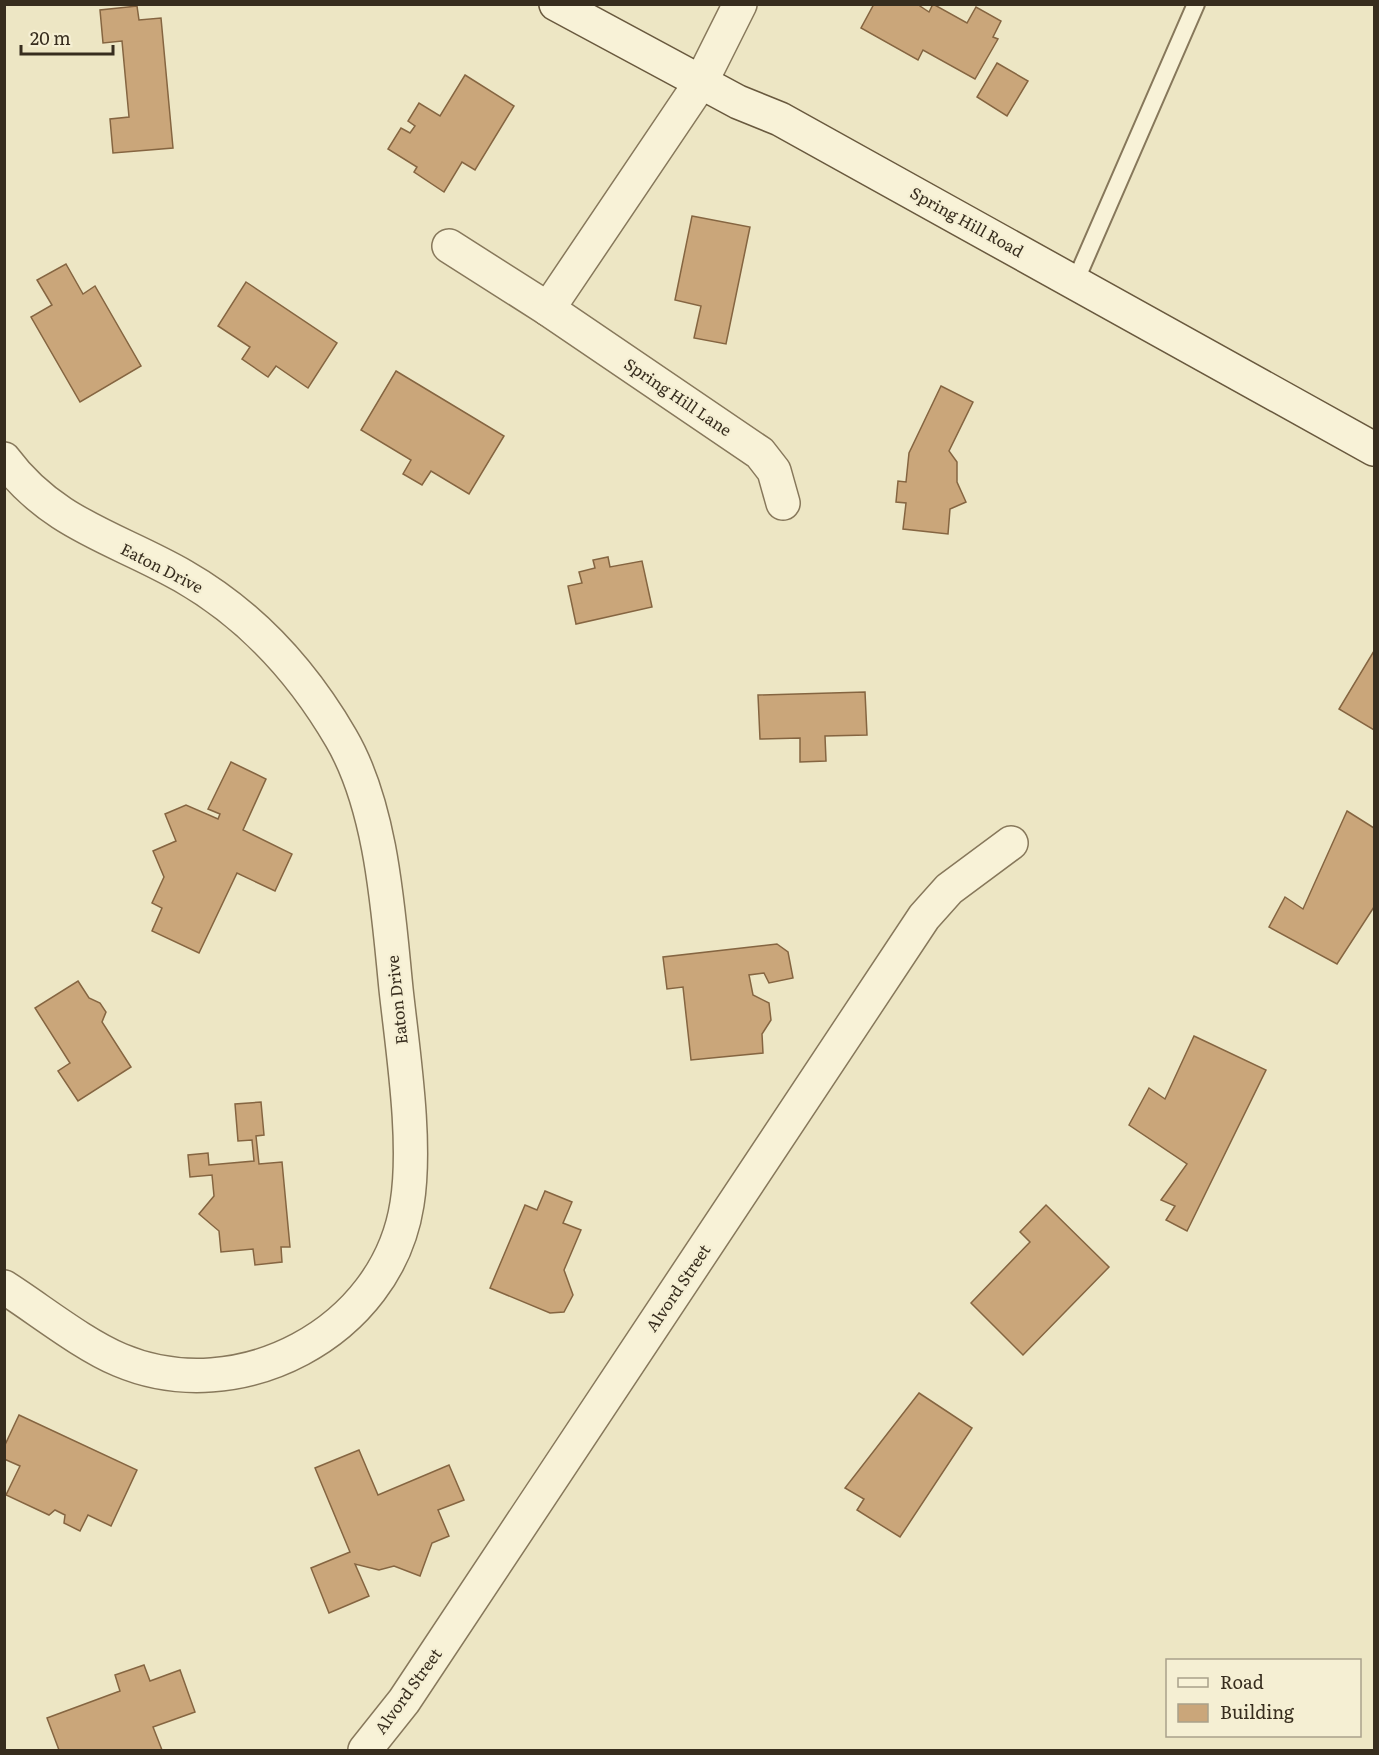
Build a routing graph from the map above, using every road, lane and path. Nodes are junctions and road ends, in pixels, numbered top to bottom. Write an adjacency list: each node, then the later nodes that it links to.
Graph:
1 (556, 4): 4 (street, Spring Hill Road)
2 (740, 4): 4 (street)
3 (1196, 4): 6 (lane)
4 (701, 82): 6 (street, Spring Hill Road); 7 (street)
5 (449, 246): 7 (street, Spring Hill Lane)
6 (1075, 282): 8 (street, Spring Hill Road)
7 (548, 309): 10 (street, Spring Hill Lane)
8 (1374, 448)
9 (4, 459): 12 (street, Eaton Drive)
10 (783, 503)
11 (1011, 843): 13 (street, Alvord Street)
12 (4, 1287)
13 (364, 1750)

